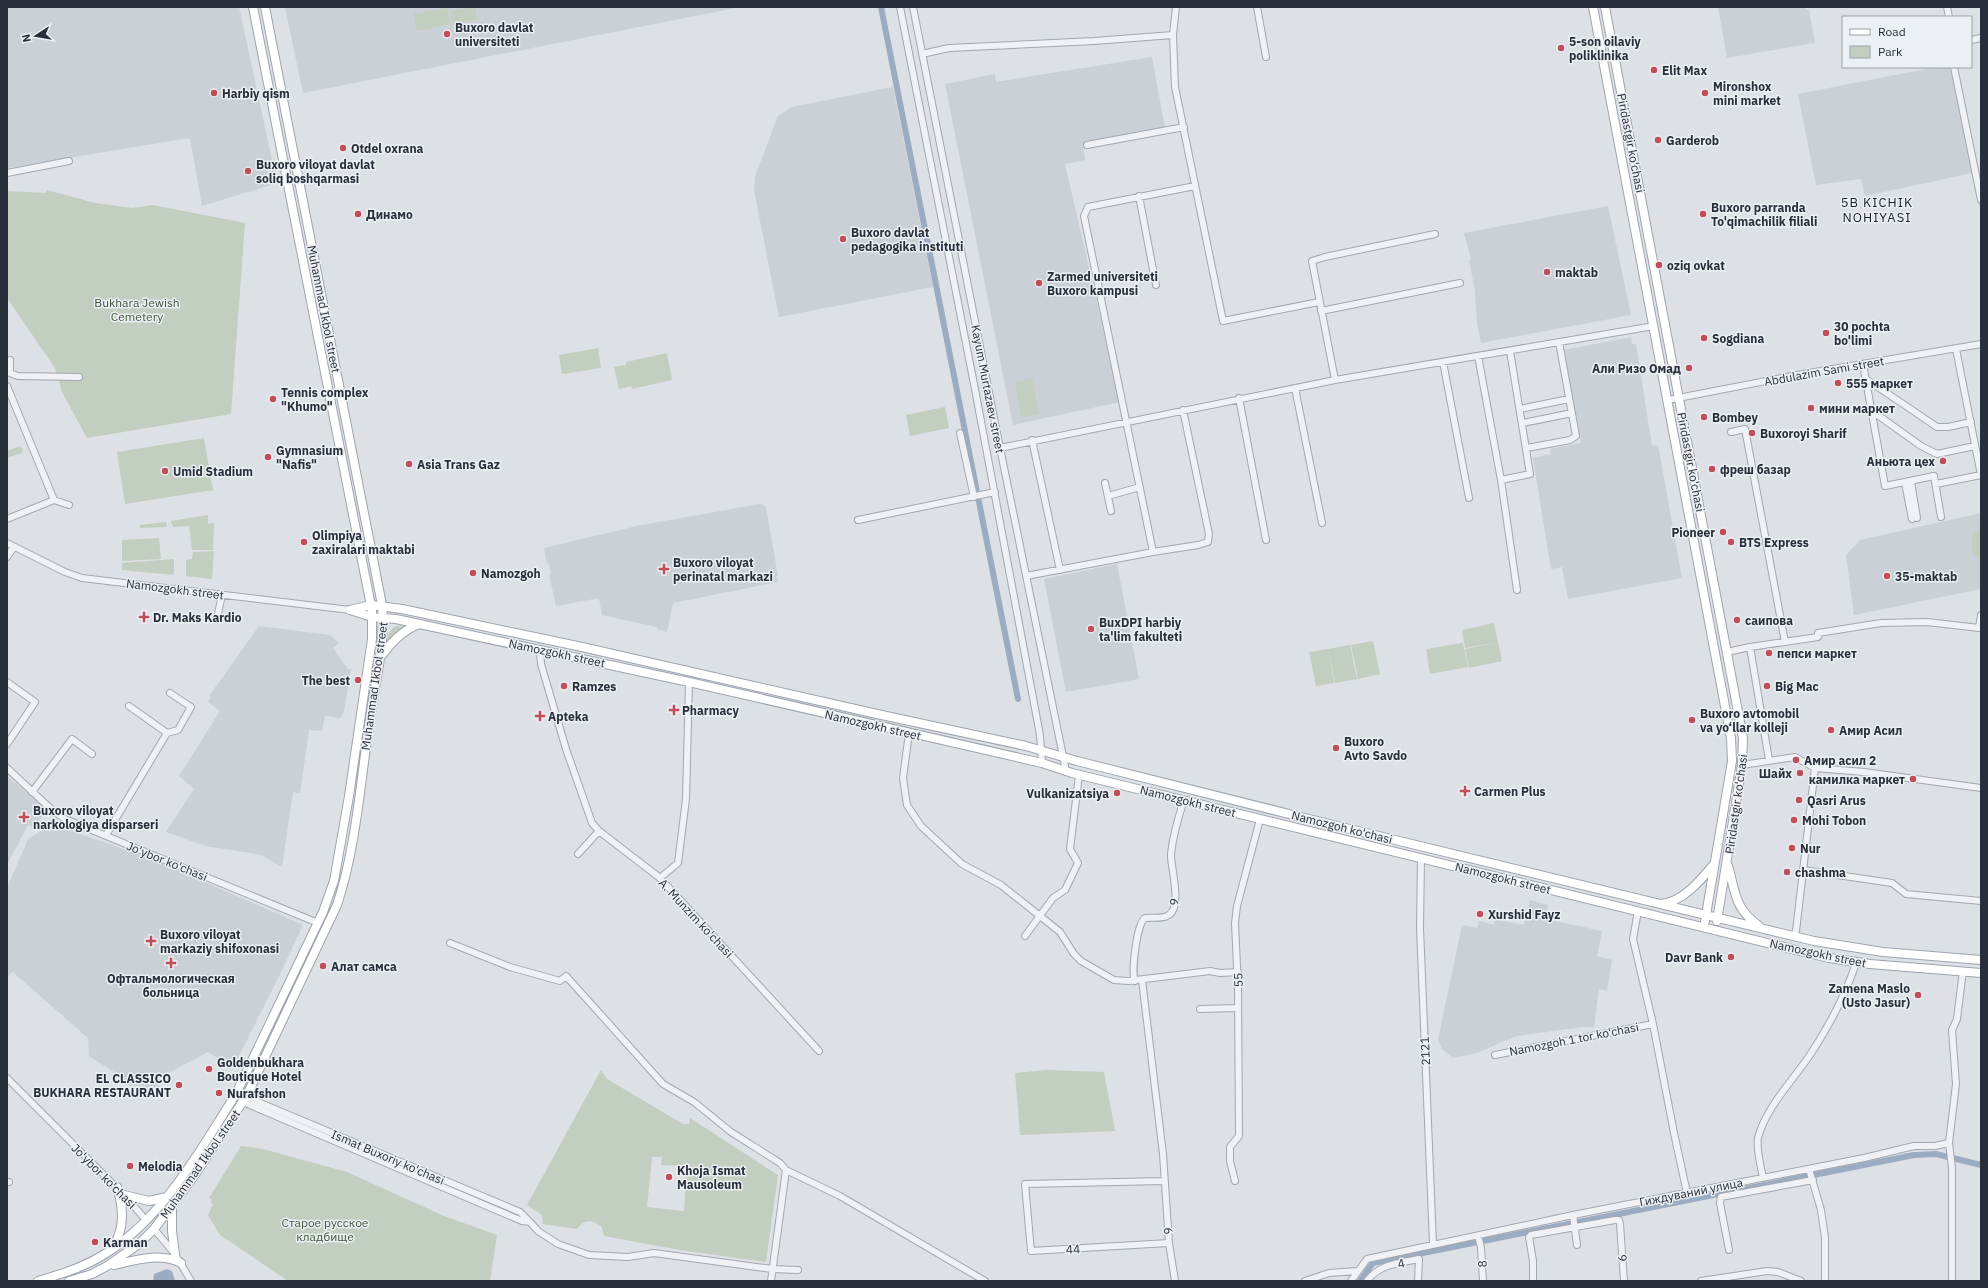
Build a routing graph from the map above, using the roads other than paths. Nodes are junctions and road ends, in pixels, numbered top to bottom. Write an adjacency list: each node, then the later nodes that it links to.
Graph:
1 (253, 7): 87 (main road, Muhammad Ikbol street)
2 (265, 7): 88 (main road, Muhammad Ikbol street)
3 (900, 7): 10 (street, Kayum Murtazaev street)
4 (913, 7): 9 (street, Kayum Murtazaev street)
5 (1176, 7): 11 (street)
6 (1257, 7): 13 (street)
7 (1593, 7): 27 (main road, Piridastgir ko'chasi)
8 (1605, 7): 43 (main road, Piridastgir ko'chasi)
9 (916, 19): 10 (street); 12 (street, Kayum Murtazaev street)
10 (903, 22): 56 (street, Kayum Murtazaev street)
11 (1173, 35): 12 (street); 15 (street)
12 (922, 54): 55 (street, Kayum Murtazaev street)
13 (1266, 57)
14 (1954, 68): 21 (street)
15 (1184, 127): 16 (street); 19 (street)
16 (1087, 145)
17 (68, 161): 18 (street)
18 (7, 173)
19 (1195, 186): 20 (street); 25 (street)
20 (1139, 196): 24 (street); 50 (street)
21 (1981, 200)
22 (1435, 234): 25 (street)
23 (1460, 283): 26 (street)
24 (1156, 285)
25 (1319, 302): 26 (street)
26 (1321, 311): 39 (street)
27 (1654, 326): 28 (street); 45 (main road, Piridastgir ko'chasi)
28 (1559, 342): 31 (street); 44 (street)
29 (1981, 344): 30 (street, Abdulazim Sami street)
30 (1956, 349): 35 (street, Abdulazim Sami street); 51 (street)
31 (1510, 351): 32 (street); 46 (street)
32 (1478, 356): 34 (street); 61 (street)
33 (10, 360): 36 (street)
34 (1443, 362): 39 (street); 69 (street)
35 (1863, 364): 38 (street); 43 (street, Abdulazim Sami street)
36 (7, 372): 37 (street)
37 (78, 377)
38 (1866, 379): 48 (street); 51 (street)
39 (1335, 380): 41 (street)
40 (7, 386): 70 (street)
41 (1295, 388): 42 (street); 77 (street)
42 (1239, 398): 47 (street); 78 (street)
43 (1679, 398): 45 (street, Abdulazim Sami street); 98 (main road, Piridastgir ko'chasi)
44 (1569, 399): 46 (street); 49 (street)
45 (1668, 400): 128 (main road, Piridastgir ko'chasi)
46 (1520, 409): 52 (street)
47 (1183, 410): 50 (street); 81 (street)
48 (1872, 411): 58 (street); 62 (street)
49 (1572, 413): 52 (street); 60 (street)
50 (1127, 422): 57 (street); 65 (street)
51 (1971, 422): 58 (street)
52 (1523, 423): 60 (street)
53 (1731, 432): 95 (street)
54 (960, 433): 67 (street)
55 (998, 438): 56 (street); 59 (street, Kayum Murtazaev street)
56 (985, 440): 66 (street, Kayum Murtazaev street)
57 (1032, 440): 59 (street); 83 (street)
58 (1975, 446): 64 (street)
59 (1000, 448): 84 (street, Kayum Murtazaev street)
60 (1527, 448): 61 (street)
61 (1501, 480): 85 (street)
62 (1908, 482): 64 (street); 74 (street)
63 (1105, 483): 68 (street)
64 (1936, 484): 73 (street)
65 (1140, 487): 68 (street); 81 (street)
66 (995, 492): 67 (street); 109 (street, Kayum Murtazaev street)
67 (977, 495): 76 (street)
68 (1108, 496): 72 (street)
69 (1469, 498)
70 (54, 500): 71 (street); 75 (street)
71 (69, 505)
72 (1111, 511)
73 (1941, 517)
74 (1914, 518)
75 (7, 519)
76 (858, 520)
77 (1322, 523)
78 (1266, 540)
79 (7, 544): 80 (street, Namozgokh street)
80 (14, 547): 82 (street); 86 (street, Namozgokh street)
81 (1153, 552): 83 (street)
82 (7, 557)
83 (1060, 570): 84 (street)
84 (1026, 576): 111 (street, Kayum Murtazaev street)
85 (1517, 590)
86 (222, 595): 89 (street, Namozgokh street); 92 (street)
87 (371, 605): 88 (main road, Namozgoh ko'chasi); 89 (main road, Namozgoh ko'chasi); 91 (main road, Muhammad Ikbol street)
88 (382, 605): 93 (main road, Muhammad Ikbol street); 100 (main road, Namozgoh ko'chasi)
89 (350, 610): 91 (main road)
90 (1981, 615): 95 (street)
91 (372, 617): 93 (main road); 137 (main road, Muhammad Ikbol street)
92 (217, 618)
93 (384, 618): 94 (main road); 99 (main road, Muhammad Ikbol street)
94 (419, 624): 97 (main road, Namozgokh street); 99 (main road)
95 (1785, 642): 96 (street)
96 (1750, 647): 98 (street); 112 (street)
97 (540, 649): 102 (main road, Namozgokh street); 123 (street, A. Munzim ko'chasi)
98 (1727, 652): 114 (main road, Piridastgir ko'chasi)
99 (379, 660): 157 (main road, Muhammad Ikbol street)
100 (705, 674): 103 (main road); 109 (main road, Namozgoh ko'chasi)
101 (7, 682): 108 (street)
102 (688, 682): 103 (main road, Namozgokh street); 130 (street)
103 (698, 684): 107 (main road, Namozgokh street)
104 (170, 693): 106 (street)
105 (129, 706): 106 (street)
106 (167, 733): 124 (street)
107 (909, 733): 113 (main road, Namozgokh street); 134 (street)
108 (7, 744)
109 (1041, 750): 111 (main road, Namozgoh ko'chasi); 113 (street, Kayum Murtazaev street)
110 (92, 754): 120 (street)
111 (1064, 757): 117 (street, Kayum Murtazaev street); 132 (main road, Namozgoh ko'chasi)
112 (1769, 760): 114 (street); 116 (street)
113 (1042, 763): 117 (main road, Namozgokh street)
114 (1742, 765): 127 (main road, Piridastgir ko'chasi)
115 (7, 768): 120 (street, Jo'ybor ko'chasi)
116 (1815, 768): 119 (street); 129 (street)
117 (1066, 771): 118 (main road, Namozgokh street)
118 (1079, 775): 121 (main road, Namozgokh street); 134 (street)
119 (1981, 788)
120 (32, 792): 124 (street, Jo'ybor ko'chasi)
121 (1184, 800): 122 (main road, Namozgokh street); 150 (street, 9)
122 (1260, 819): 126 (main road, Namozgokh street); 147 (street, 55)
123 (599, 831): 125 (street); 130 (street, A. Munzim ko'chasi)
124 (106, 835): 137 (street, Jo'ybor ko'chasi)
125 (578, 854)
126 (1421, 858): 133 (main road, Namozgokh street); 176 (street, 2121)
127 (1727, 862): 136 (main road, Piridastgir ko'chasi); 140 (main road)
128 (1715, 864): 132 (main road); 135 (main road, Piridastgir ko'chasi)
129 (1803, 870): 131 (street); 142 (street)
130 (660, 878): 154 (street, A. Munzim ko'chasi)
131 (1981, 901)
132 (1658, 904): 135 (main road, Namozgokh street)
133 (1638, 911): 138 (main road, Namozgokh street); 153 (street)
134 (1039, 915): 141 (street); 150 (street)
135 (1706, 916): 136 (main road, Namozgokh street); 138 (main road, Piridastgir ko'chasi)
136 (1718, 918): 139 (main road, Piridastgir ko'chasi); 140 (main road, Namozgokh street)
137 (318, 924): 168 (main road, Muhammad Ikbol street)
138 (1703, 926): 139 (main road, Namozgokh street)
139 (1715, 929): 145 (main road, Namozgokh street)
140 (1763, 929): 142 (main road, Namozgokh street)
141 (1025, 936)
142 (1793, 936): 144 (main road, Namozgokh street)
143 (450, 943): 159 (street)
144 (1981, 960)
145 (1856, 963): 146 (main road, Namozgokh street); 161 (street)
146 (1962, 971): 148 (main road, Namozgokh street); 158 (street)
147 (1238, 972): 149 (street); 151 (street, 55)
148 (1981, 973)
149 (1142, 980): 150 (street); 163 (street, 9)
150 (1135, 981)
151 (1238, 1008): 152 (street); 164 (street, 55)
152 (1200, 1009)
153 (1653, 1024): 155 (street, Namozgoh 1 tor ko'chasi); 166 (street)
154 (819, 1051)
155 (1495, 1055)
156 (7, 1078): 165 (street, Jo'ybor ko'chasi)
157 (245, 1099): 169 (main road, Muhammad Ikbol street); 185 (street, Ismat Buxoriy ko'chasi)
158 (1950, 1144): 160 (street, Гиждуваний улица); 205 (street)
159 (786, 1170): 185 (street); 193 (street)
160 (1810, 1170): 161 (street, Гиждуваний улица); 162 (street)
161 (1763, 1178): 166 (street, Гиждуваний улица)
162 (1812, 1179): 179 (street); 204 (street)
163 (1163, 1181): 175 (street, 9); 175 (street, 44)
164 (1235, 1181)
165 (117, 1188): 167 (street, Jo'ybor ko'chasi); 180 (main road)
166 (1687, 1193): 170 (street, Гиждуваний улица)
167 (124, 1195): 168 (main road); 171 (street, Jo'ybor ko'chasi)
168 (168, 1197): 171 (main road, Muhammad Ikbol street)
169 (173, 1206): 173 (main road, Muhammad Ikbol street); 181 (main road)
170 (1573, 1216): 172 (street); 174 (street, Гиждуваний улица)
171 (146, 1220): 173 (main road, Jo'ybor ko'chasi); 180 (main road, Muhammad Ikbol street)
172 (1575, 1225): 177 (street); 200 (street); 201 (street, 6)
173 (154, 1229): 181 (street, Jo'ybor ko'chasi); 184 (main road, Muhammad Ikbol street)
174 (1478, 1236): 176 (street, Гиждуваний улица); 199 (street, 8)
175 (1170, 1243): 194 (street, 9)
176 (1433, 1244): 178 (street, Гиждуваний улица)
177 (1577, 1245)
178 (1421, 1248): 182 (street); 187 (street, Гиждуваний улица)
179 (1729, 1250)
180 (109, 1251): 189 (main road, Muhammad Ikbol street)
181 (175, 1254): 183 (street, Jo'ybor ko'chasi)
182 (1419, 1259): 197 (street, 4); 198 (street, 4)
183 (181, 1263): 184 (main road); 191 (street, Jo'ybor ko'chasi)
184 (107, 1266): 188 (main road)
185 (772, 1269): 186 (street, Ismat Buxoriy ko'chasi); 192 (street)
186 (798, 1270)
187 (1357, 1271): 195 (street); 196 (street, Гиждуваний улица)
188 (93, 1277): 190 (main road)
189 (38, 1281)
190 (69, 1281)
191 (191, 1281)
192 (771, 1281)
193 (985, 1281)
194 (1175, 1281)
195 (1305, 1281)
196 (1351, 1281)
197 (1367, 1281)
198 (1418, 1281)
199 (1483, 1281)
200 (1533, 1281)
201 (1624, 1281)
202 (1701, 1281): 203 (street)
203 (1801, 1281)
204 (1825, 1281)
205 (1952, 1281)

